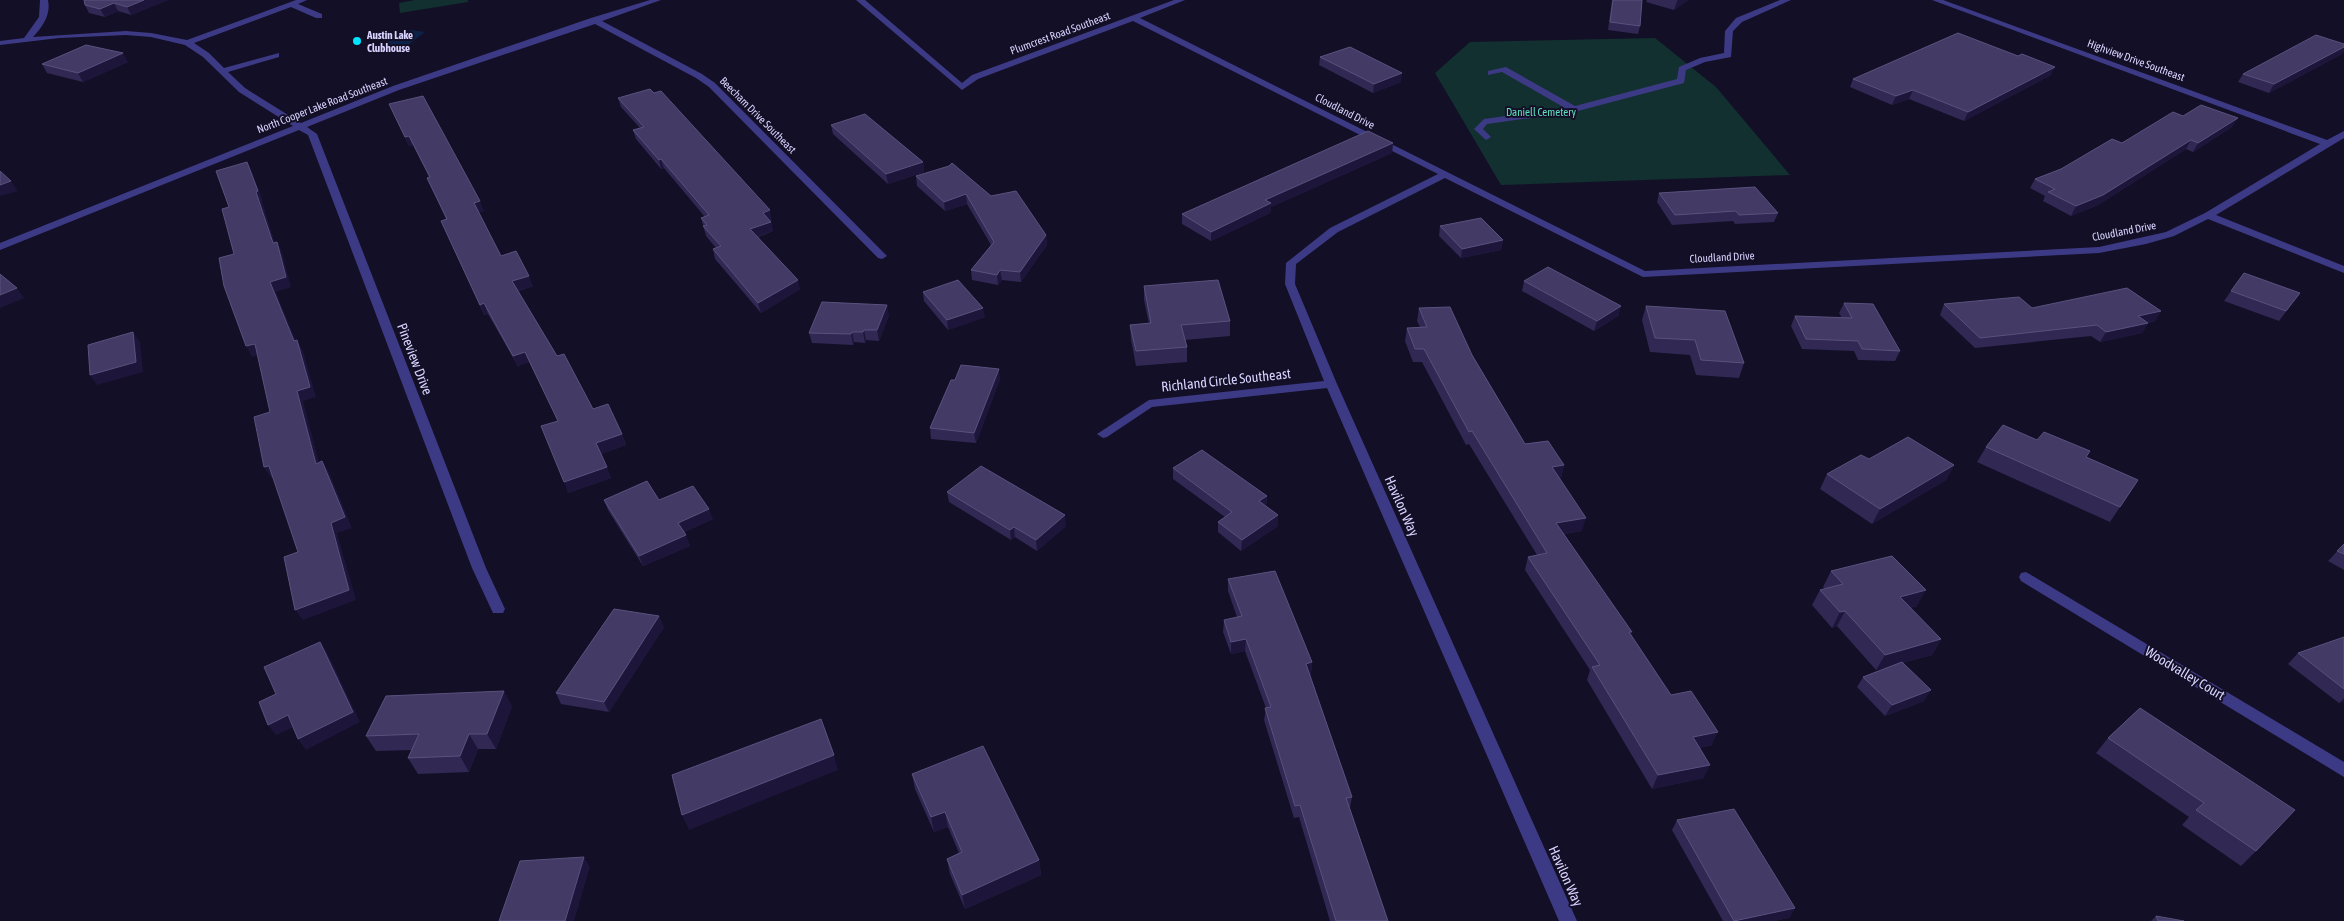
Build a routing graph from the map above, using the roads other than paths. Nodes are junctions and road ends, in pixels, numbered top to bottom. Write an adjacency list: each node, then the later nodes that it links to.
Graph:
1 (44, 0): 12 (street)
2 (304, 0): 8 (street)
3 (657, 0): 11 (street, North Cooper Lake Road Southeast)
4 (860, 0): 10 (street, Plumcrest Road Southeast)
5 (1181, 0): 10 (street, Plumcrest Road Southeast)
6 (1787, 0): 18 (street)
7 (1936, 0): 22 (street, Highview Drive Southeast)
8 (293, 5): 9 (street); 14 (street)
9 (320, 16)
10 (1134, 18): 23 (street, Cloudland Drive)
11 (594, 20): 19 (street, North Cooper Lake Road Southeast); 26 (street, Beecham Drive Southeast)
12 (26, 40): 13 (street); 14 (street)
13 (0, 43)
14 (188, 44): 16 (street, Pineview Drive)
15 (276, 55): 16 (street)
16 (223, 71): 19 (street, Pineview Drive)
17 (1491, 73): 18 (street)
18 (1574, 109): 21 (street)
19 (299, 125): 25 (street, North Cooper Lake Road Southeast); 31 (street, Pineview Drive)
20 (2344, 134): 22 (street, Cloudland Drive)
21 (1486, 137)
22 (2328, 144): 24 (street, Cloudland Drive)
23 (1444, 175): 24 (street, Cloudland Drive); 28 (street, Havilon Way)
24 (2208, 215): 27 (street)
25 (0, 246)
26 (882, 256)
27 (2344, 270)
28 (1331, 384): 29 (street, Richland Circle Southeast); 33 (street, Havilon Way)
29 (1103, 434)
30 (2026, 576): 32 (street, Woodvalley Court)
31 (498, 609)
32 (2344, 770)
33 (1568, 921)

